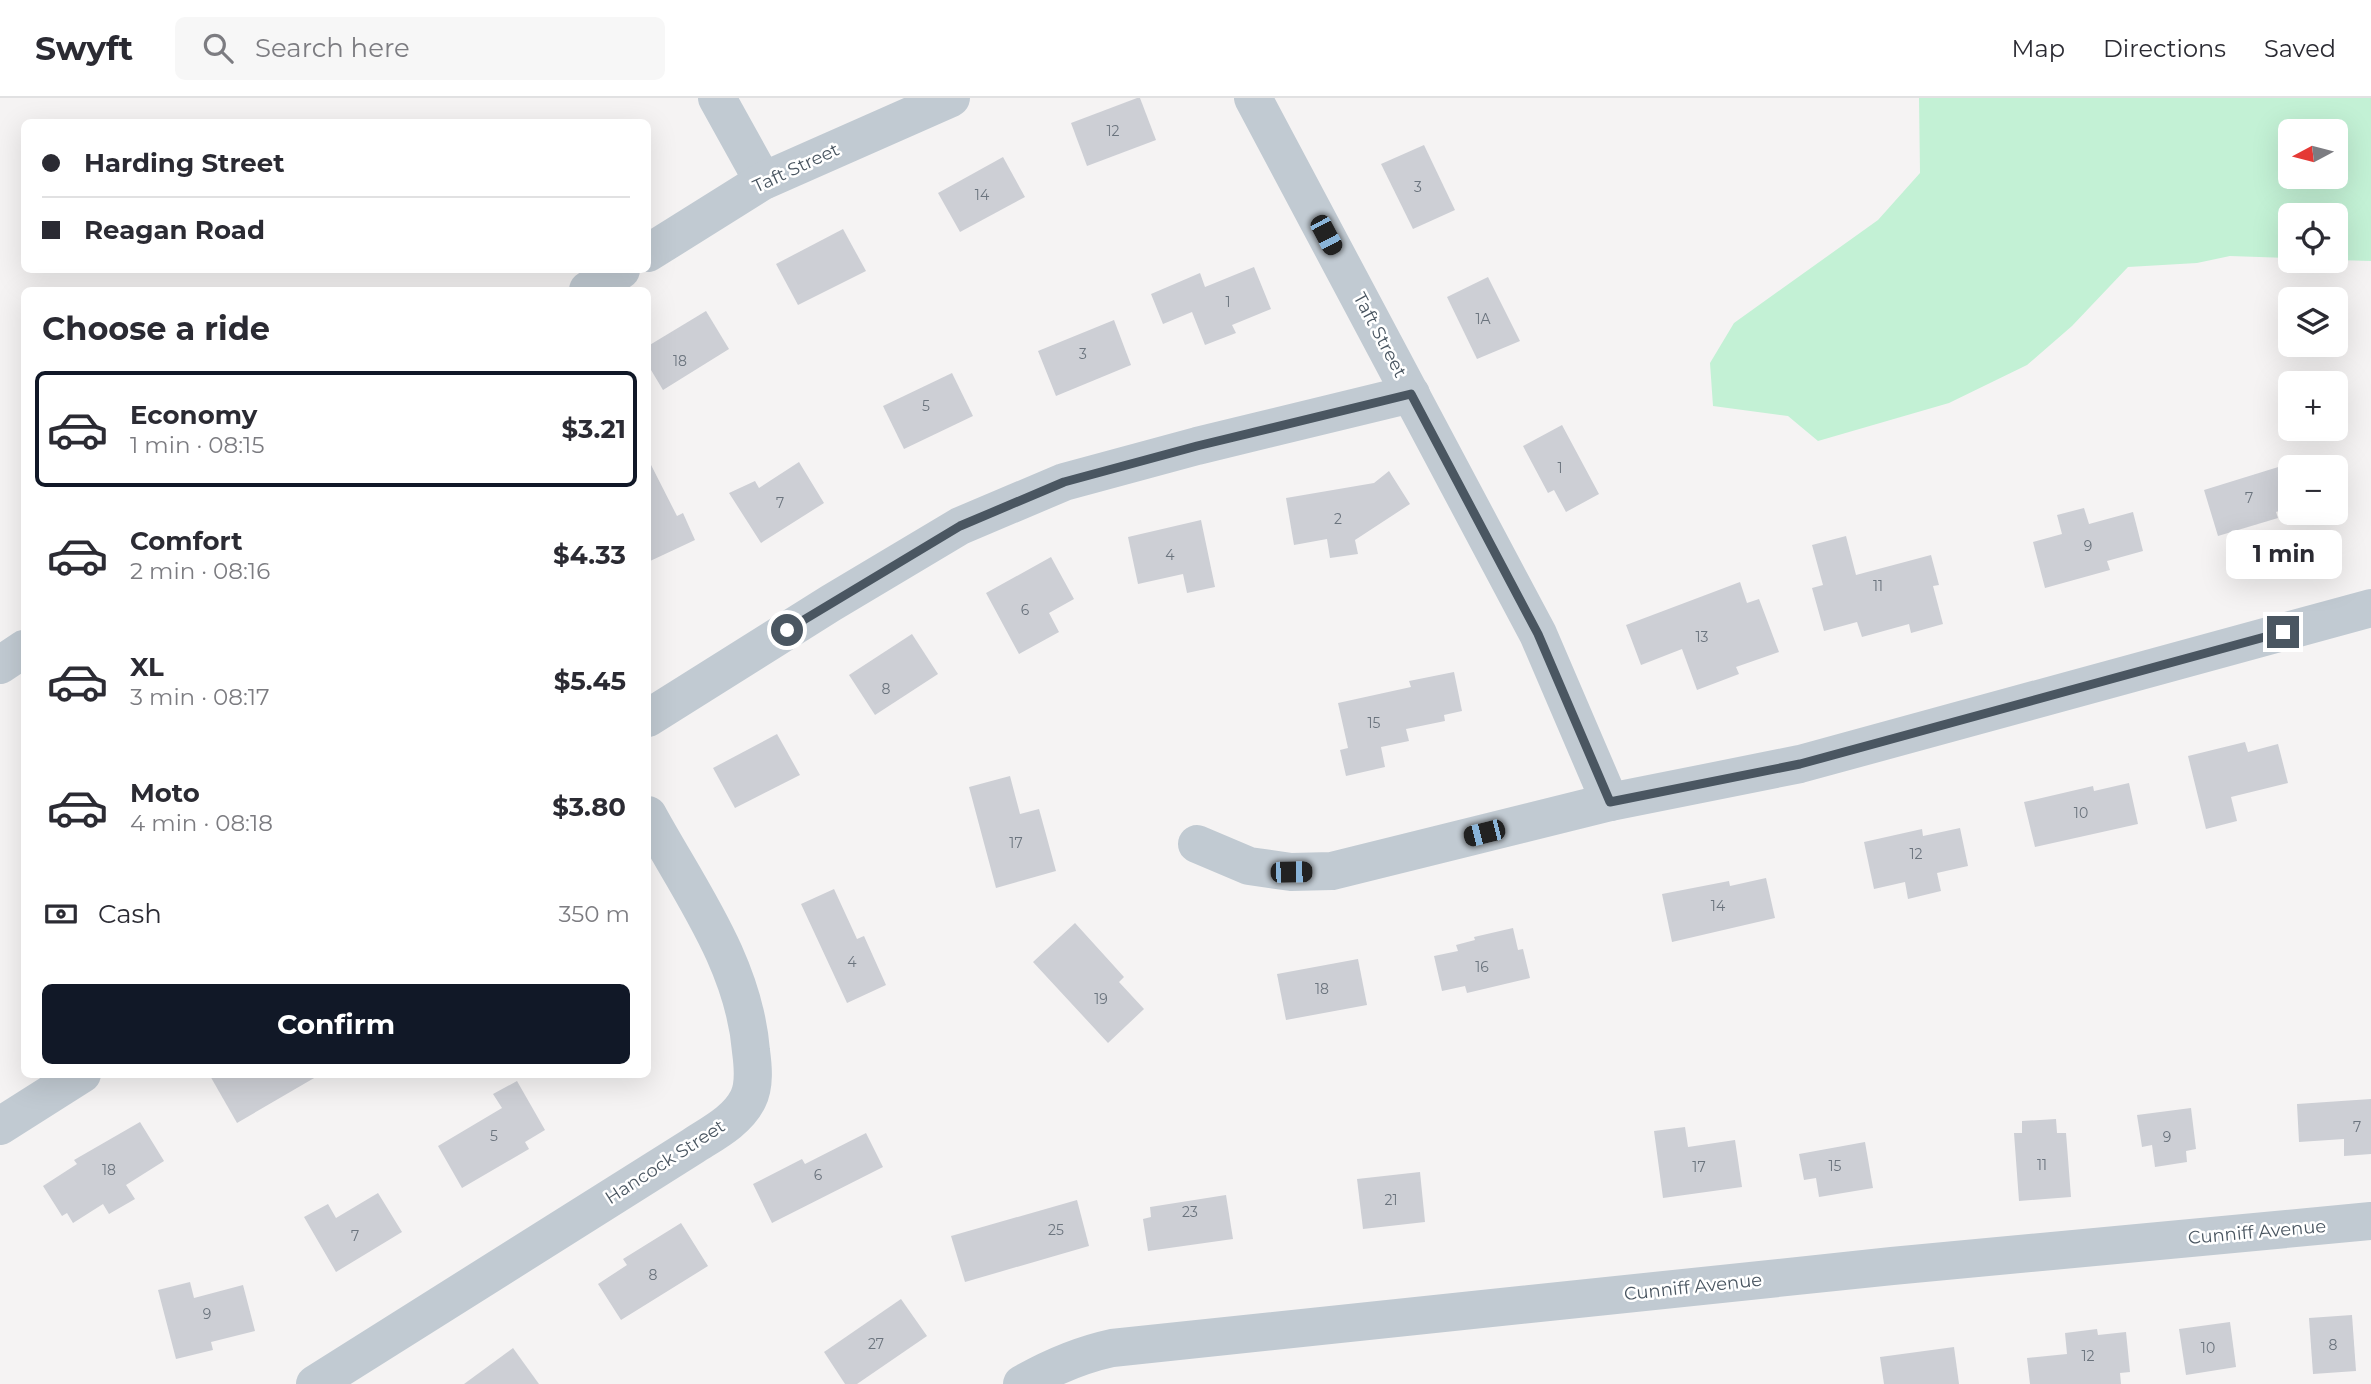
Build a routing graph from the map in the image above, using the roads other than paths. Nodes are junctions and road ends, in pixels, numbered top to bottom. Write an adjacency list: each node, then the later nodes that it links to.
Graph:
1 (717, 98): 4 (street)
2 (951, 98): 4 (street, Taft Street)
3 (1253, 98): 8 (street, Taft Street)
4 (763, 181): 5 (street, Taft Street)
5 (651, 251)
6 (616, 273): 7 (street)
7 (593, 287)
8 (1411, 394): 12 (street); 13 (street, Taft Street)
9 (2371, 608): 13 (street)
10 (21, 651): 11 (street)
11 (0, 665)
12 (651, 716)
13 (1610, 802): 15 (street)
14 (651, 820): 19 (street, Hancock Street)
15 (1197, 844)
16 (76, 1078): 17 (street)
17 (0, 1126)
18 (2371, 1221): 20 (street, Cunniff Avenue)
19 (315, 1384)
20 (1022, 1384)

